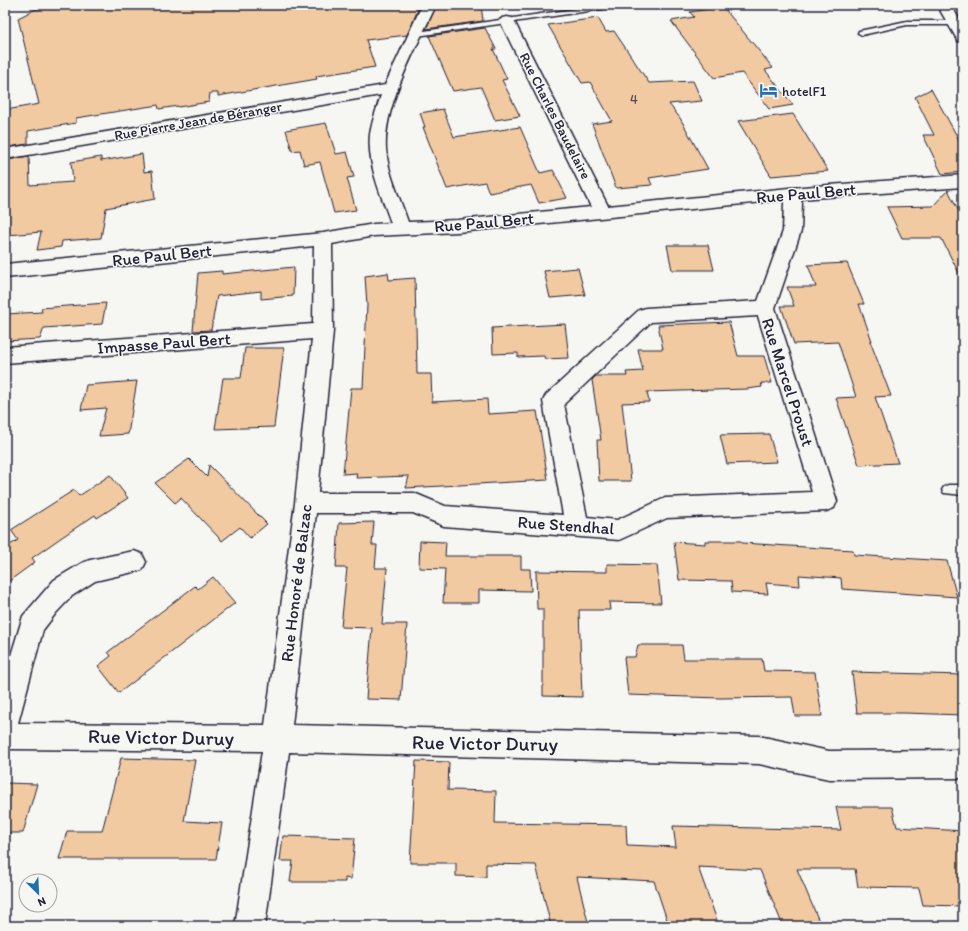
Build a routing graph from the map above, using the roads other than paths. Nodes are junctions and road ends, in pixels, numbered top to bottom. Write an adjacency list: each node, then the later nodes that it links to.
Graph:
1 (430, 5): 7 (street)
2 (616, 5): 4 (lane)
3 (944, 5): 5 (street)
4 (507, 21): 7 (lane); 13 (street, Rue Charles Baudelaire)
5 (954, 23): 6 (lane); 8 (street)
6 (862, 33)
7 (417, 34): 9 (street)
8 (963, 38)
9 (391, 89): 10 (street, Rue Pierre Jean de Béranger); 14 (street)
10 (5, 154)
11 (963, 180): 12 (street, Rue Paul Bert)
12 (789, 194): 13 (street, Rue Paul Bert); 17 (street, Rue Marcel Proust)
13 (602, 212): 14 (street, Rue Paul Bert)
14 (401, 228): 15 (street, Rue Paul Bert)
15 (323, 239): 16 (street, Rue Paul Bert); 18 (street, Rue Honoré de Balzac)
16 (5, 271)
17 (765, 308): 22 (street, Rue Marcel Proust); 24 (street)
18 (323, 331): 19 (street, Impasse Paul Bert); 23 (street, Rue Honoré de Balzac)
19 (5, 355)
20 (948, 490): 21 (lane)
21 (963, 490)
22 (826, 501): 24 (street, Rue Stendhal)
23 (306, 503): 24 (street, Rue Stendhal); 28 (street, Rue Honoré de Balzac)
24 (577, 527)
25 (134, 562): 26 (street)
26 (5, 722)
27 (5, 736): 28 (street, Rue Victor Duruy)
28 (277, 739): 29 (street, Rue Victor Duruy); 30 (street, Rue Honoré de Balzac)
29 (963, 764)
30 (250, 926)

